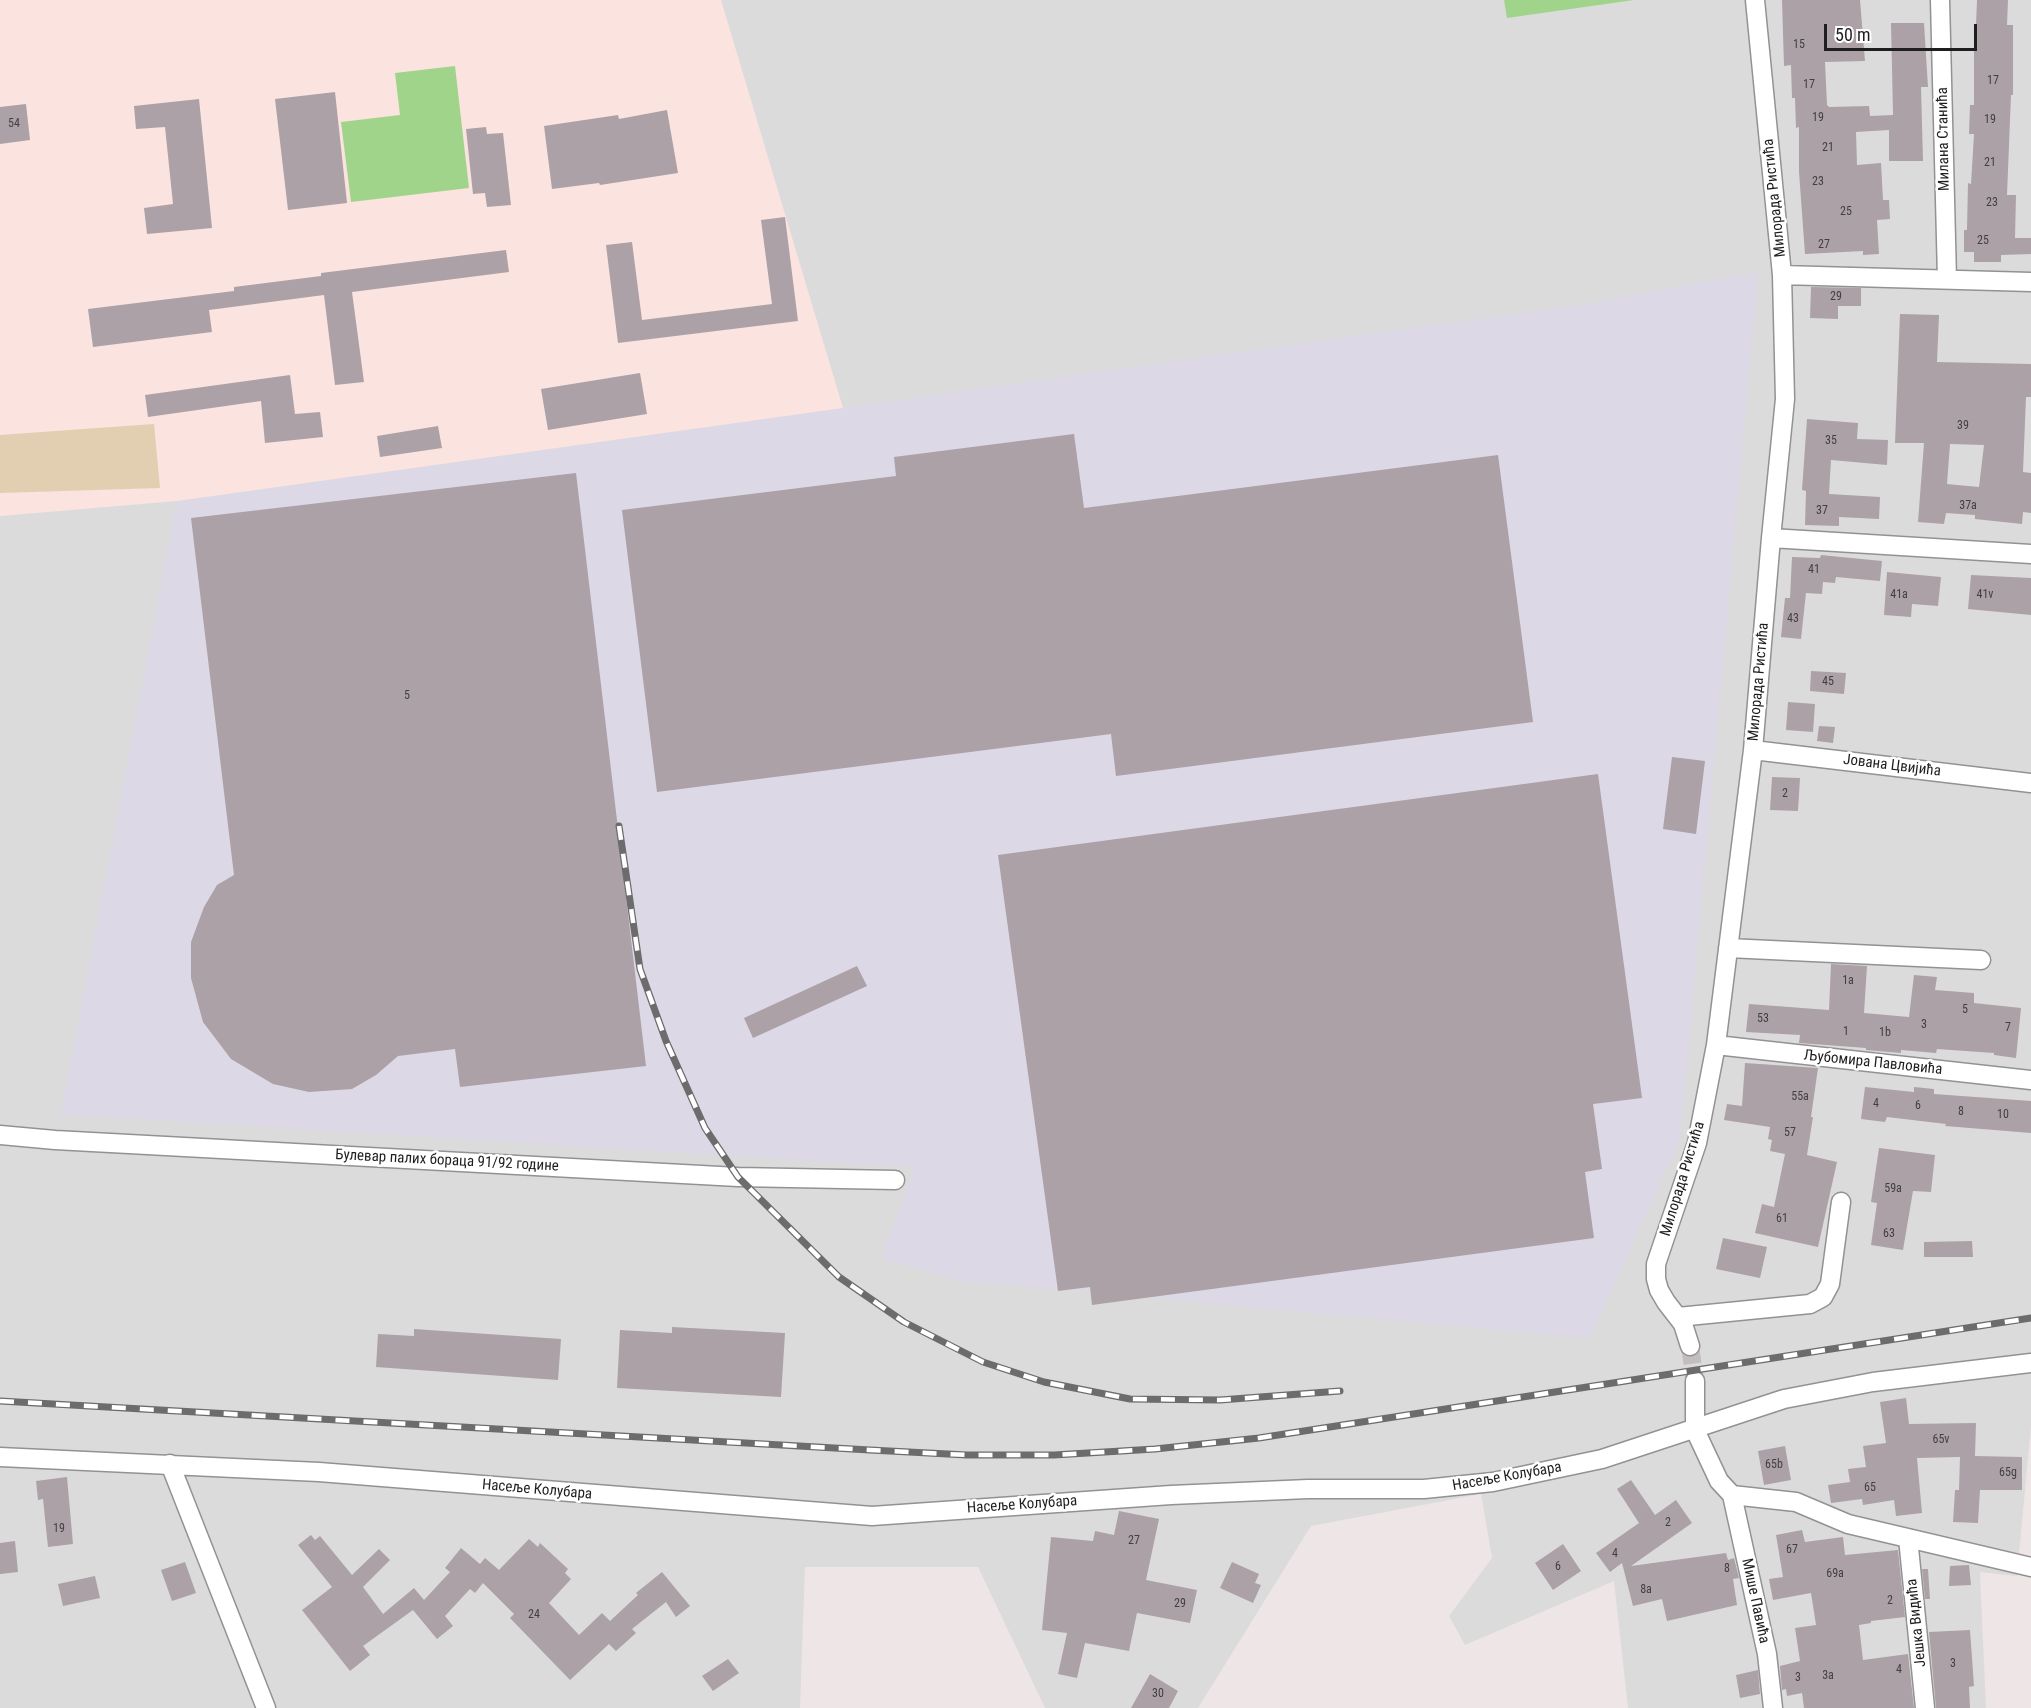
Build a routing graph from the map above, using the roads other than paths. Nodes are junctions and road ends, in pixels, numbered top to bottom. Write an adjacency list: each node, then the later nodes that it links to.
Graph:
1 (1755, 0): 3 (street, Милорада Ристића)
2 (1940, 0): 4 (street, Милана Станића)
3 (1782, 275): 4 (street); 6 (street, Милорада Ристића)
4 (1947, 279): 5 (street)
5 (2031, 282)
6 (1771, 538): 7 (street); 8 (street, Милорада Ристића)
7 (2031, 554)
8 (1754, 750): 9 (street, Јована Цвијића); 10 (street, Милорада Ристића)
9 (2031, 783)
10 (1728, 948): 11 (street); 12 (street, Милорада Ристића)
11 (1981, 960)
12 (1716, 1046): 13 (street, Љубомира Павловића); 17 (street, Милорада Ристића)
13 (2031, 1080)
14 (0, 1135): 15 (street, Булевар палих бораца 91/92 године)
15 (895, 1180)
16 (1841, 1203): 17 (street)
17 (1678, 1317): 18 (street, Милорада Ристића)
18 (1690, 1346)
19 (2031, 1363): 21 (street, Насеље Колубара)
20 (1695, 1382): 21 (street)
21 (1695, 1430): 23 (street, Насеље Колубара); 24 (street)
22 (0, 1457): 23 (street, Насеље Колубара)
23 (170, 1464): 27 (street)
24 (1732, 1496): 25 (street); 28 (street, Мише Павића)
25 (1908, 1538): 26 (street); 29 (street, Јешка Видића)
26 (2031, 1568)
27 (266, 1708)
28 (1773, 1708)
29 (1925, 1708)

